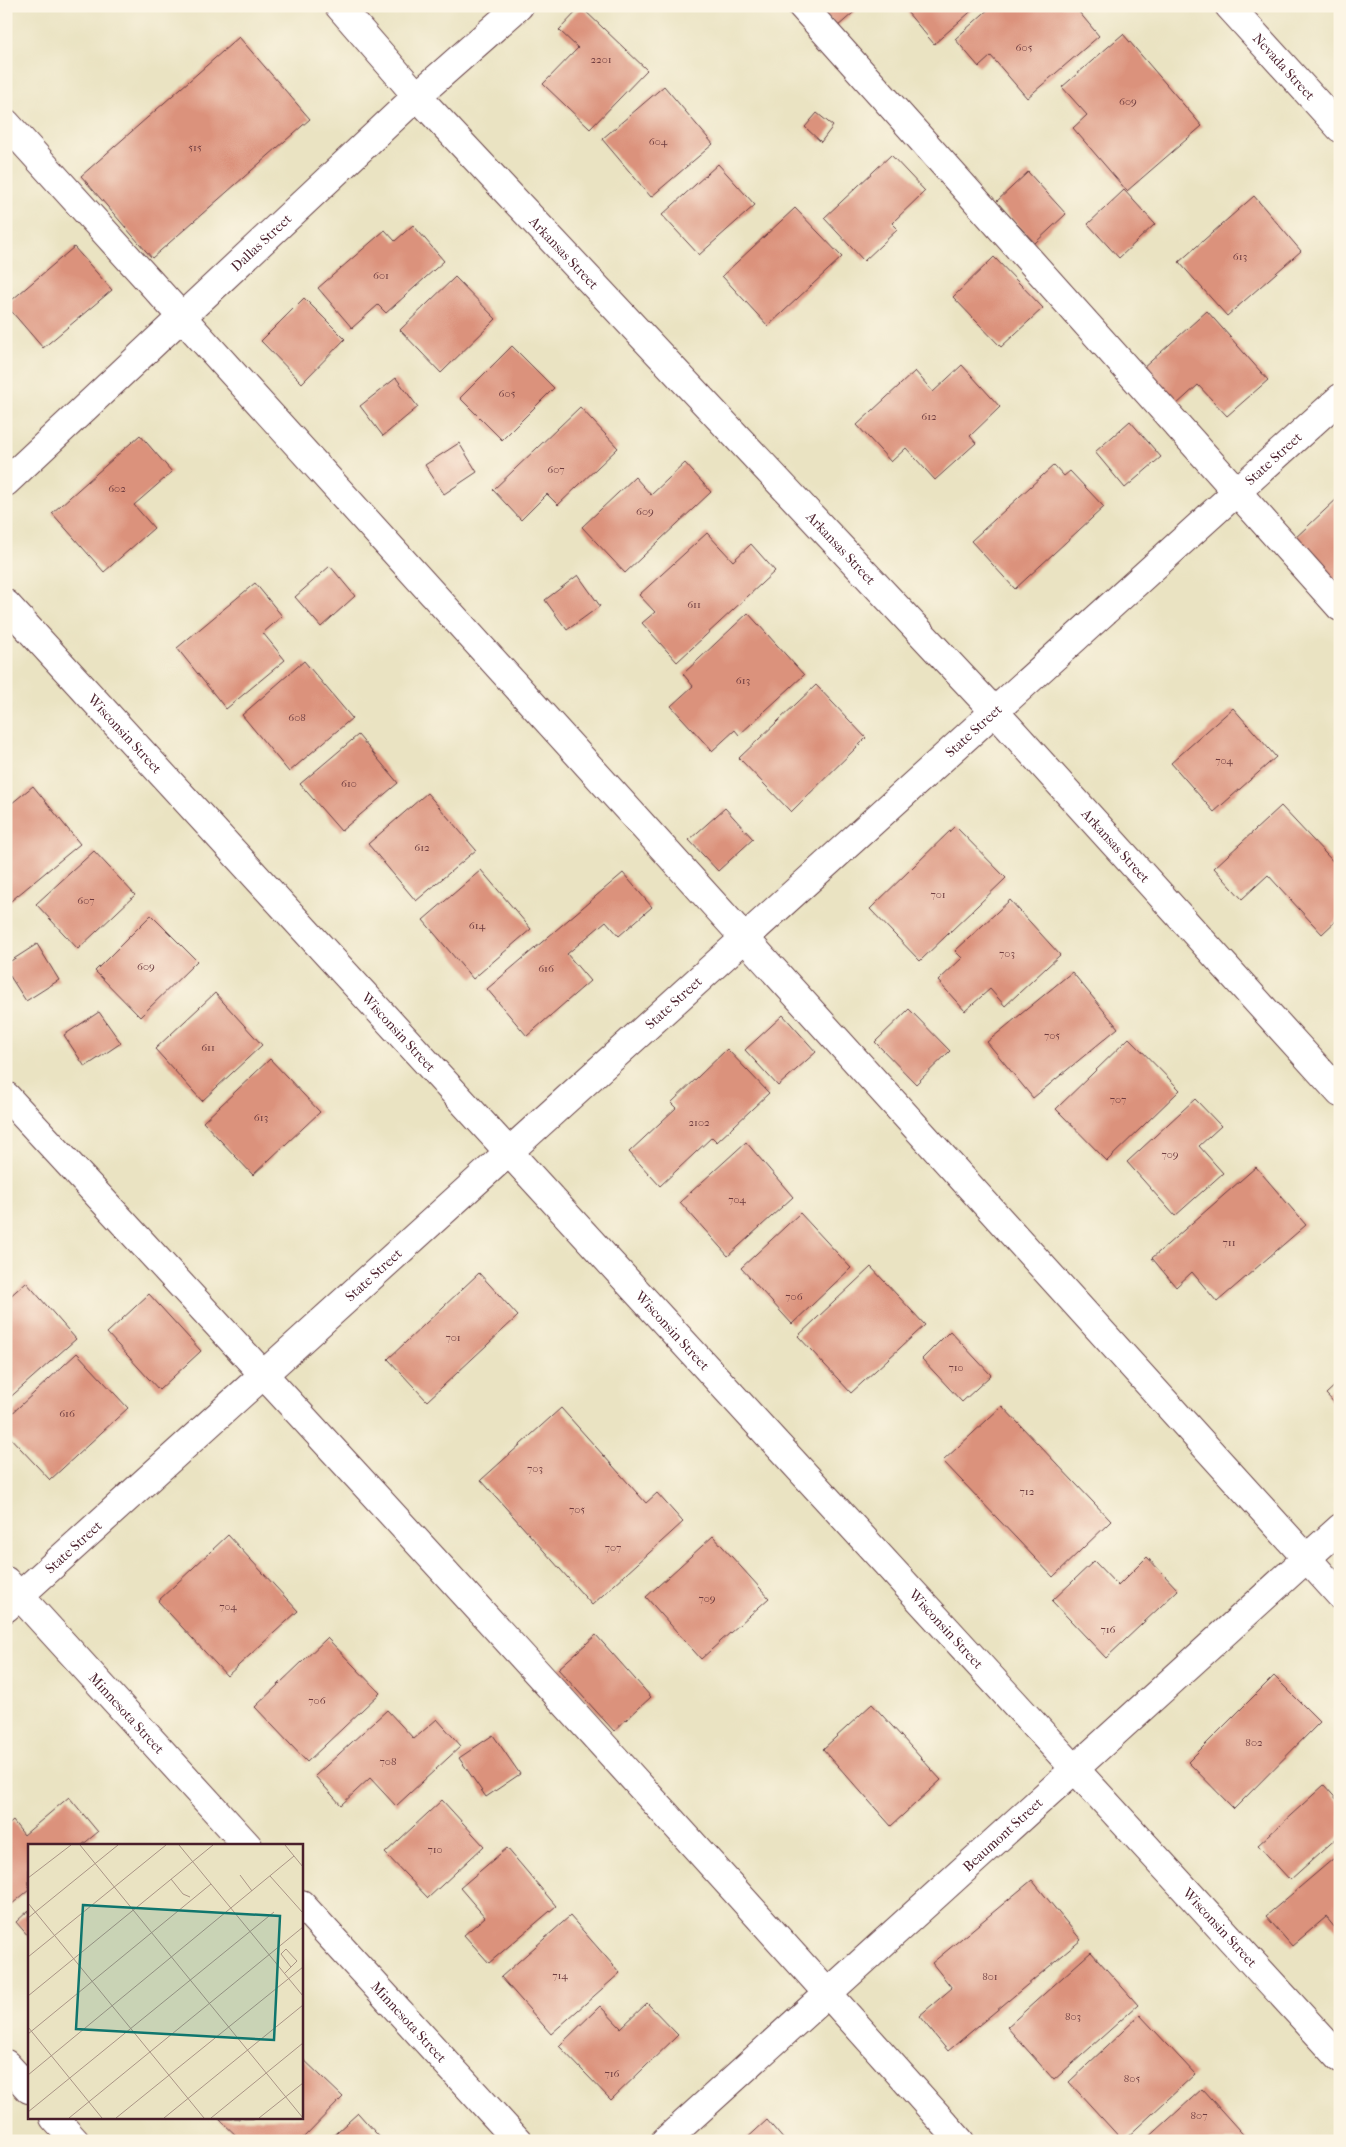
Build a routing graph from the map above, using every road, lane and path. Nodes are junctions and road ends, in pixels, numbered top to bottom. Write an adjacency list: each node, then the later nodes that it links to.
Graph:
1 (339, 6): 5 (street, Arkansas Street)
2 (519, 6): 5 (street, Dallas Street)
3 (802, 6): 11 (street)
4 (1229, 6): 7 (street, Nevada Street)
5 (417, 96): 8 (street, Dallas Street); 14 (street, Arkansas Street)
6 (6, 123): 8 (street)
7 (1340, 128)
8 (182, 317): 10 (street, Dallas Street); 15 (street)
9 (1340, 398): 11 (street, State Street)
10 (6, 482)
11 (1236, 492): 13 (street); 14 (street, State Street)
12 (6, 604): 18 (street, Wisconsin Street)
13 (1340, 607)
14 (994, 712): 15 (street, State Street); 16 (street, Arkansas Street)
15 (744, 938): 18 (street, State Street); 21 (street)
16 (1340, 1093)
17 (6, 1096): 19 (street)
18 (509, 1152): 19 (street, State Street); 24 (street, Wisconsin Street)
19 (264, 1374): 22 (street, State Street); 27 (street)
20 (1340, 1528): 21 (street, Beaumont Street)
21 (1306, 1558): 23 (street); 24 (street, Beaumont Street)
22 (11, 1595): 25 (street, Minnesota Street)
23 (1340, 1595)
24 (1074, 1768): 27 (street, Beaumont Street); 28 (street, Wisconsin Street)
25 (246, 1844)
26 (302, 1905): 33 (street, Minnesota Street)
27 (828, 1992): 34 (street, Beaumont Street); 35 (street)
28 (1340, 2058)
29 (6, 2064): 30 (street)
30 (28, 2088)
31 (56, 2120): 32 (street)
32 (74, 2141)
33 (518, 2141)
34 (665, 2141)
35 (960, 2141)

